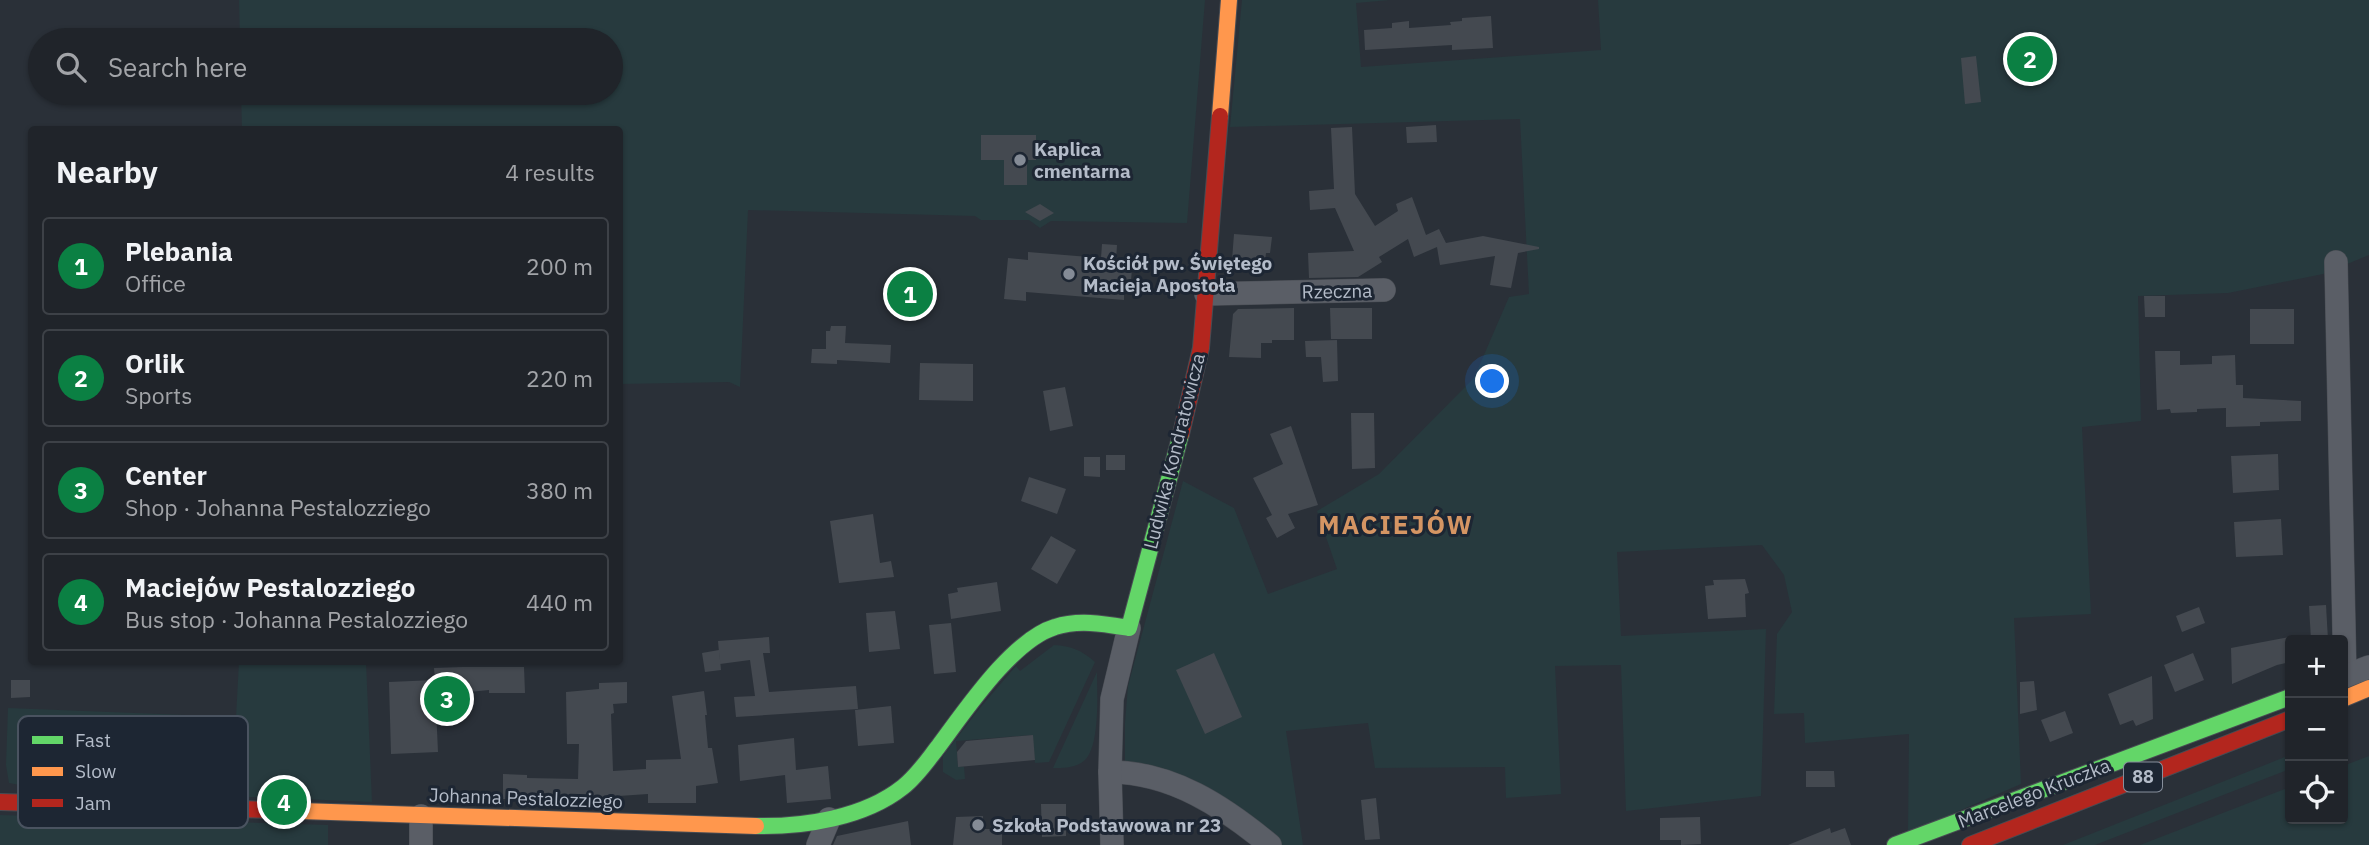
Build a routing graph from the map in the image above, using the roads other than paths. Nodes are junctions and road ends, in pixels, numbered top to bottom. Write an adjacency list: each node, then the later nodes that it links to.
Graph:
1 (1229, 0): 4 (street, Ludwika Kondratowicza)
2 (2336, 262): 6 (street)
3 (1384, 290): 4 (street, Rzeczna)
4 (1206, 294): 5 (street, Ludwika Kondratowicza)
5 (1129, 628): 13 (street, Ludwika Kondratowicza); 18 (street, Johanna Pestalozziego)
6 (2342, 635)
7 (2369, 667): 8 (street)
8 (2348, 681)
9 (2348, 685): 10 (street)
10 (2369, 688)
11 (2285, 698): 24 (street, Marcelego Kruczka)
12 (2285, 721): 25 (street, 88)
13 (1110, 772): 22 (street, Ludwika Kondratowicza); 23 (street)
14 (0, 802): 15 (street, Johanna Pestalozziego)
15 (18, 803)
16 (248, 810): 17 (street, Johanna Pestalozziego)
17 (421, 816): 19 (street, Johanna Pestalozziego); 20 (street)
18 (829, 818): 19 (street, Johanna Pestalozziego); 21 (street)
19 (797, 835)
20 (421, 845)
21 (818, 845)
22 (1112, 845)
23 (1269, 845)
24 (1895, 845)
25 (1970, 845)

